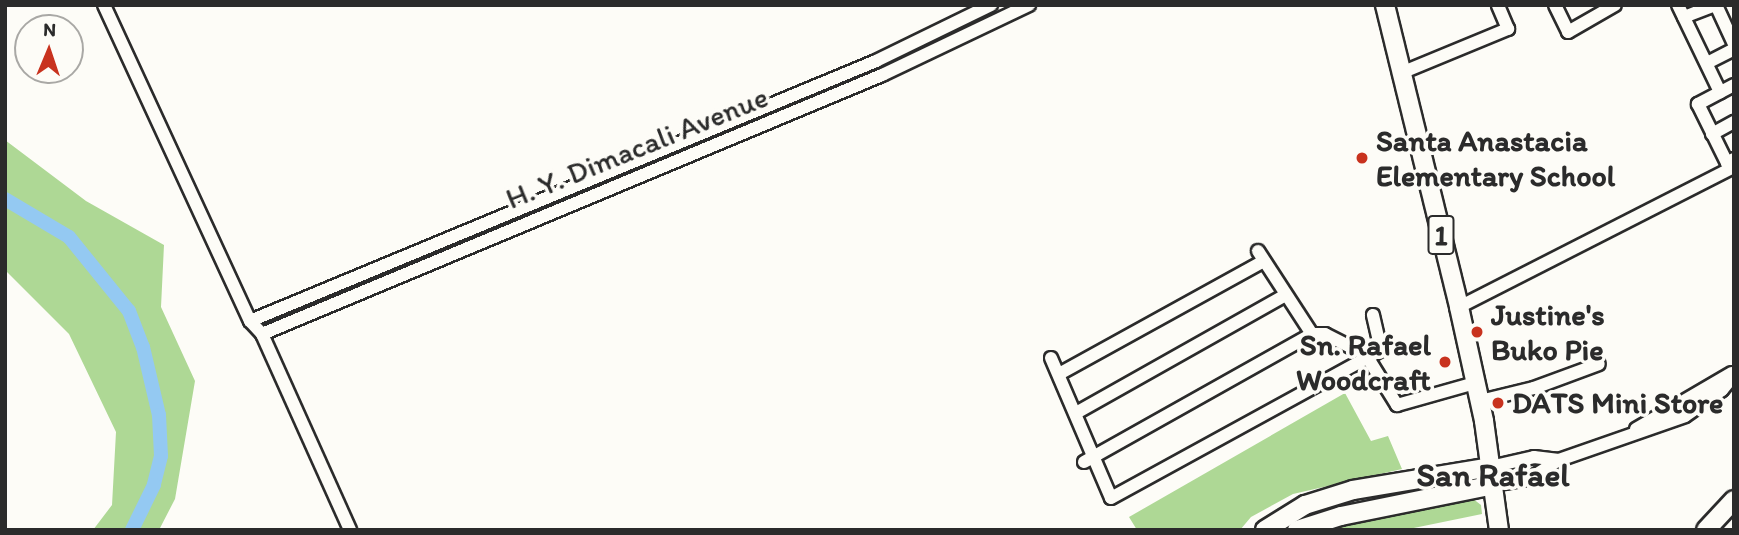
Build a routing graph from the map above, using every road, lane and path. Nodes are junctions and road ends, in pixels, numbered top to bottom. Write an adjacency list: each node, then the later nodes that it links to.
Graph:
1 (104, 5): 25 (street)
2 (991, 5): 12 (street, H. Y. Dimacali Avenue)
3 (1029, 5): 15 (street, H. Y. Dimacali Avenue)
4 (1385, 5): 14 (highway, 1)
5 (1498, 5): 14 (street)
6 (1555, 5): 9 (street)
7 (1615, 5): 9 (street)
8 (1715, 5): 10 (street); 11 (street)
9 (1591, 11)
10 (1681, 11): 13 (street)
11 (1734, 46): 13 (street)
12 (876, 61): 15 (street); 25 (street, H. Y. Dimacali Avenue)
13 (1707, 63): 17 (street)
14 (1401, 73): 23 (highway, 1)
15 (882, 75): 26 (street, H. Y. Dimacali Avenue)
16 (1734, 85): 17 (street)
17 (1720, 92): 19 (street)
18 (1734, 122): 19 (street)
19 (1712, 134): 20 (street)
20 (1734, 159)
21 (1734, 167): 23 (street)
22 (1284, 296): 27 (street); 31 (street); 35 (street)
23 (1459, 307): 33 (highway, 1)
24 (1373, 315): 28 (street)
25 (250, 321): 26 (street)
26 (262, 334): 42 (street)
27 (1312, 334): 28 (street); 37 (street)
28 (1366, 355): 33 (street); 37 (street)
29 (1051, 358): 31 (street)
30 (1599, 364): 34 (street)
31 (1059, 374): 35 (street)
32 (1734, 374): 38 (street)
33 (1475, 383): 34 (highway, 1)
34 (1480, 401): 39 (highway, 1)
35 (1076, 413): 37 (street)
36 (1523, 459): 38 (street); 39 (street); 40 (street)
37 (1089, 460)
38 (1559, 460): 40 (street)
39 (1491, 476): 40 (street); 43 (highway); 44 (highway); 45 (highway, 1)
40 (1531, 478)
41 (1734, 500): 46 (highway)
42 (350, 530)
43 (1265, 530)
44 (1297, 530)
45 (1499, 530)
46 (1706, 530)

